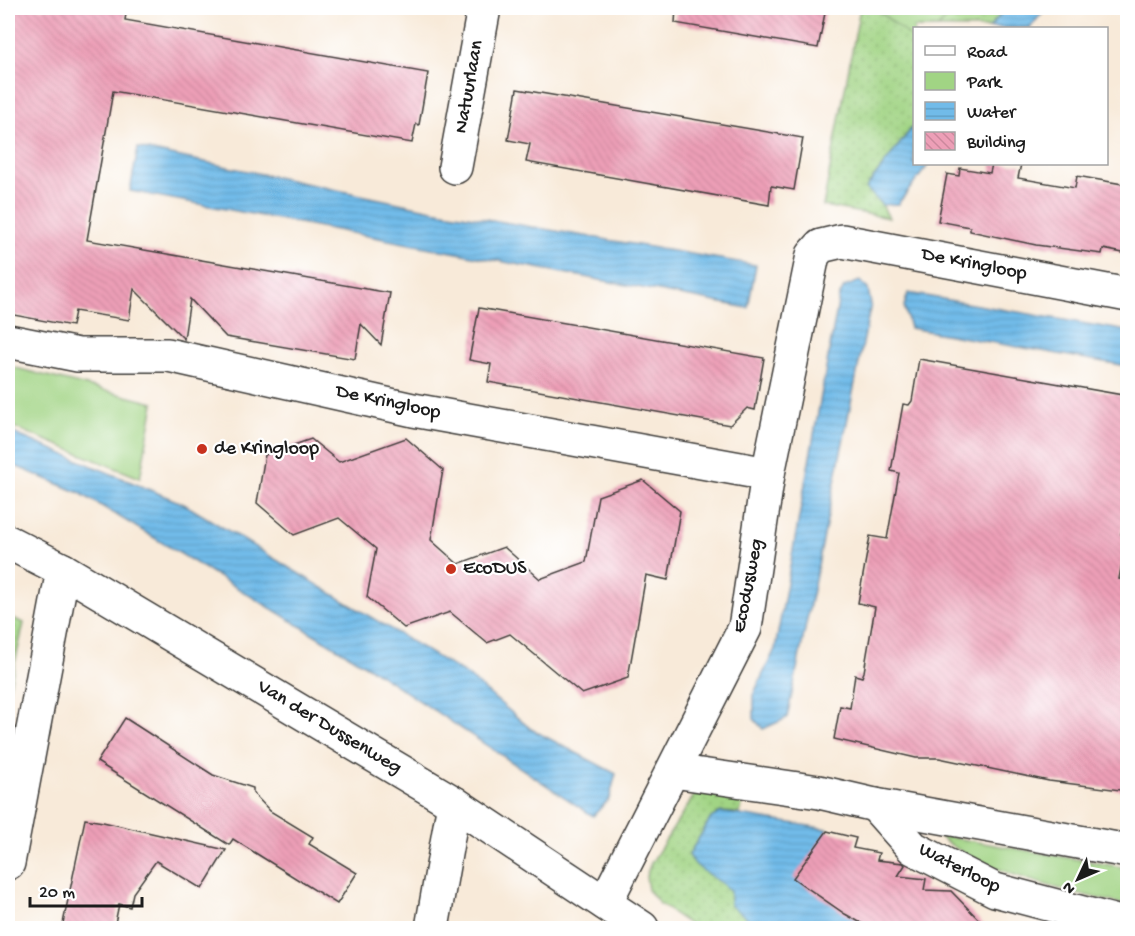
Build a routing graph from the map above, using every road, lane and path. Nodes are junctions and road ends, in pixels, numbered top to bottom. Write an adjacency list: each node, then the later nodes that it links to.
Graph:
1 (484, 8): 2 (street, Natuurlaan)
2 (455, 167)
3 (821, 246): 4 (street, De Kringloop); 6 (street, Ecodusweg)
4 (1128, 295)
5 (8, 341): 6 (street, De Kringloop)
6 (768, 474): 9 (street, Ecodusweg)
7 (8, 542): 8 (street, Van der Dussenweg)
8 (63, 570): 10 (street, Van der Dussenweg); 13 (street)
9 (674, 771): 11 (street, Waterloop); 14 (street, Ecodusweg)
10 (454, 803): 14 (street, Van der Dussenweg); 16 (street)
11 (875, 806): 12 (street, Waterloop); 15 (street, Waterloop)
12 (1128, 851)
13 (8, 863)
14 (605, 903): 17 (street, Van der Dussenweg)
15 (1128, 925)
16 (432, 928)
17 (642, 928)

